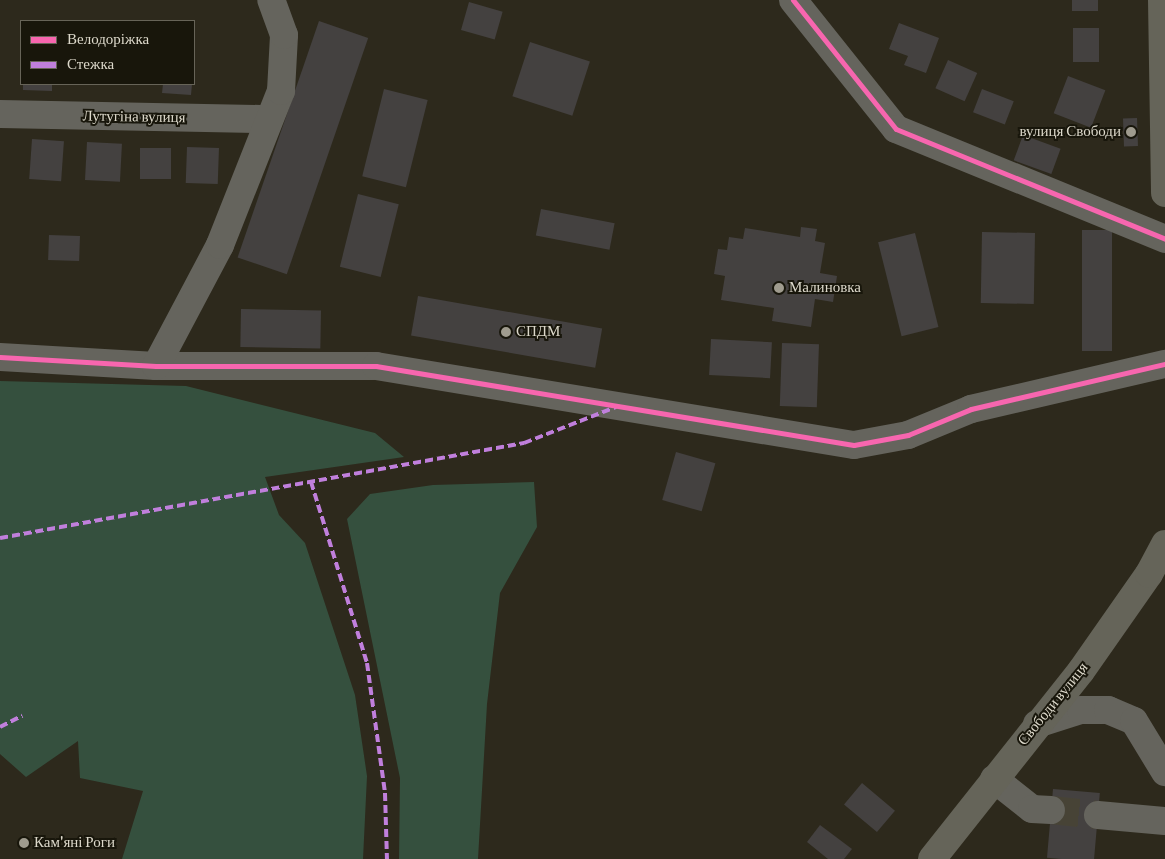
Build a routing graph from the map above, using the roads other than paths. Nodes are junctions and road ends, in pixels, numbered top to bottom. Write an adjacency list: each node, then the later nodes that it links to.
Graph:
1 (255, 0): 2 (street)
2 (271, 0): 6 (street)
3 (793, 0): 8 (street)
4 (1162, 0): 7 (main road)
5 (0, 114): 6 (street, Лутугіна вулиця)
6 (268, 119): 11 (street)
7 (1165, 193)
8 (1165, 240)
9 (0, 357): 11 (street)
10 (1165, 364): 11 (street)
11 (156, 366)
12 (1165, 544): 13 (main road, Свободи вулиця)
13 (1037, 724): 14 (street); 15 (main road, Свободи вулиця)
14 (1165, 772)
15 (994, 779): 16 (street); 19 (main road, Свободи вулиця)
16 (1051, 810)
17 (1098, 815): 18 (street)
18 (1165, 821)
19 (932, 859)

